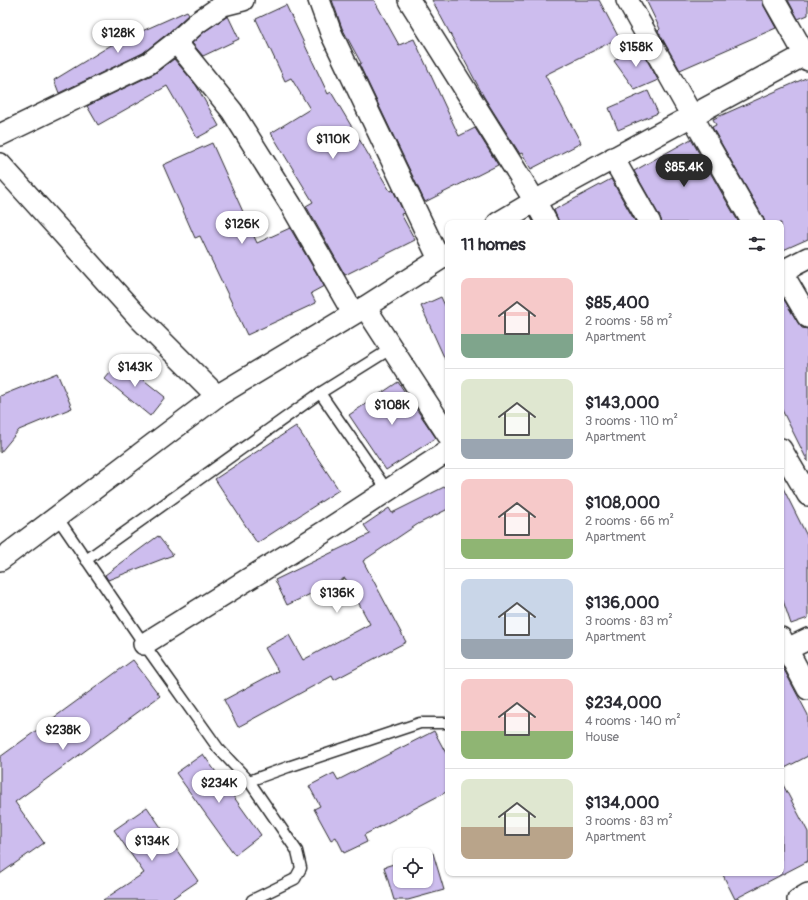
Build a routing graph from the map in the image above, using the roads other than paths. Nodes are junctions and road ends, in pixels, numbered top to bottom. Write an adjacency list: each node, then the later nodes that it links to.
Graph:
1 (242, 0): 6 (street)
2 (319, 0): 17 (street)
3 (409, 0): 12 (street)
4 (628, 0): 8 (street)
5 (774, 0): 7 (street)
6 (176, 42): 9 (street); 21 (street)
7 (807, 56): 8 (street)
8 (692, 116): 10 (street); 16 (street)
9 (0, 135)
10 (613, 158): 12 (street); 15 (street)
11 (0, 164): 25 (street)
12 (534, 201): 13 (street); 14 (street)
13 (503, 220)
14 (545, 220)
15 (648, 220)
16 (751, 220)
17 (443, 256): 21 (street)
18 (808, 258): 19 (street)
19 (784, 270)
20 (784, 276): 22 (street)
21 (359, 310): 23 (street); 25 (street)
22 (808, 317)
23 (392, 348): 24 (lane); 26 (street)
24 (320, 393): 30 (lane); 34 (lane)
25 (217, 396): 32 (street)
26 (445, 430)
27 (445, 453): 30 (street)
28 (784, 454): 29 (street)
29 (794, 469): 31 (street)
30 (387, 490): 36 (street)
31 (808, 495)
32 (57, 517): 33 (street); 34 (lane)
33 (0, 560)
34 (86, 560): 36 (lane)
35 (808, 640): 37 (street)
36 (144, 644): 41 (lane)
37 (784, 646)
38 (784, 648): 39 (street)
39 (808, 688)
40 (445, 723): 41 (lane)
41 (249, 781): 43 (lane)
42 (808, 894): 44 (street)
43 (252, 900)
44 (798, 900)

